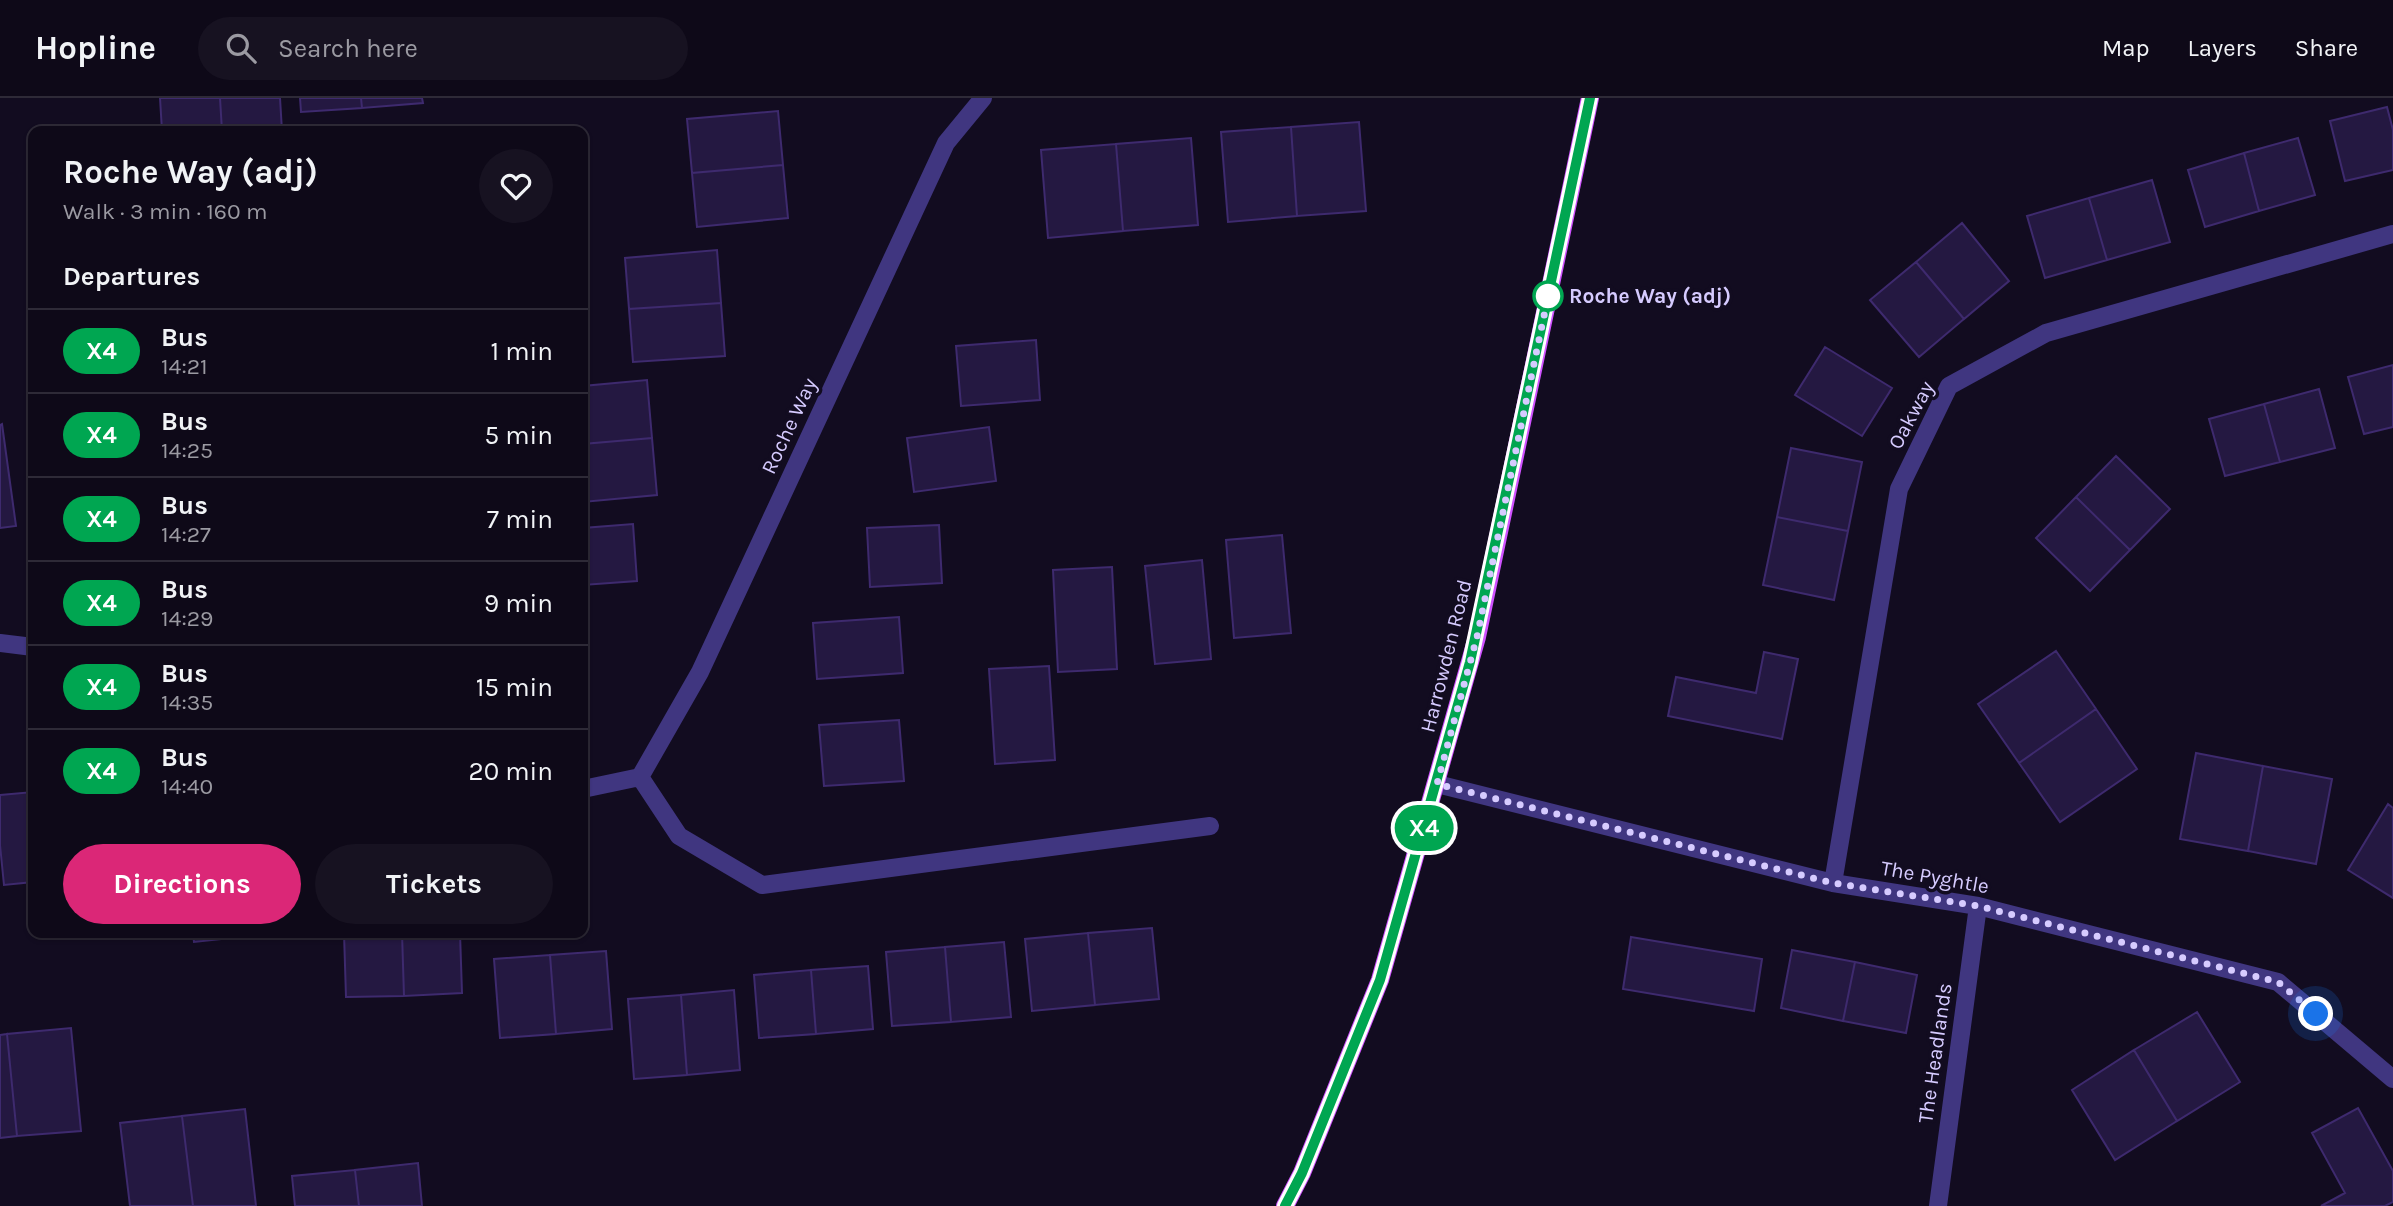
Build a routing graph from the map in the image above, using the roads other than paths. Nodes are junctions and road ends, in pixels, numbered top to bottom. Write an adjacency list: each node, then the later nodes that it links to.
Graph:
1 (983, 98): 6 (street, Roche Way)
2 (1590, 98): 7 (main road, Harrowden Road)
3 (2393, 234): 10 (street, Oakway)
4 (0, 643): 5 (street)
5 (28, 646)
6 (640, 777): 8 (street); 9 (street)
7 (1437, 784): 10 (street, The Pyghtle); 13 (main road, Harrowden Road)
8 (588, 788)
9 (1210, 826)
10 (1833, 883): 11 (street, The Pyghtle)
11 (1978, 906): 12 (street, The Pyghtle); 14 (street, The Headlands)
12 (2393, 1079)
13 (1285, 1206)
14 (1938, 1206)

